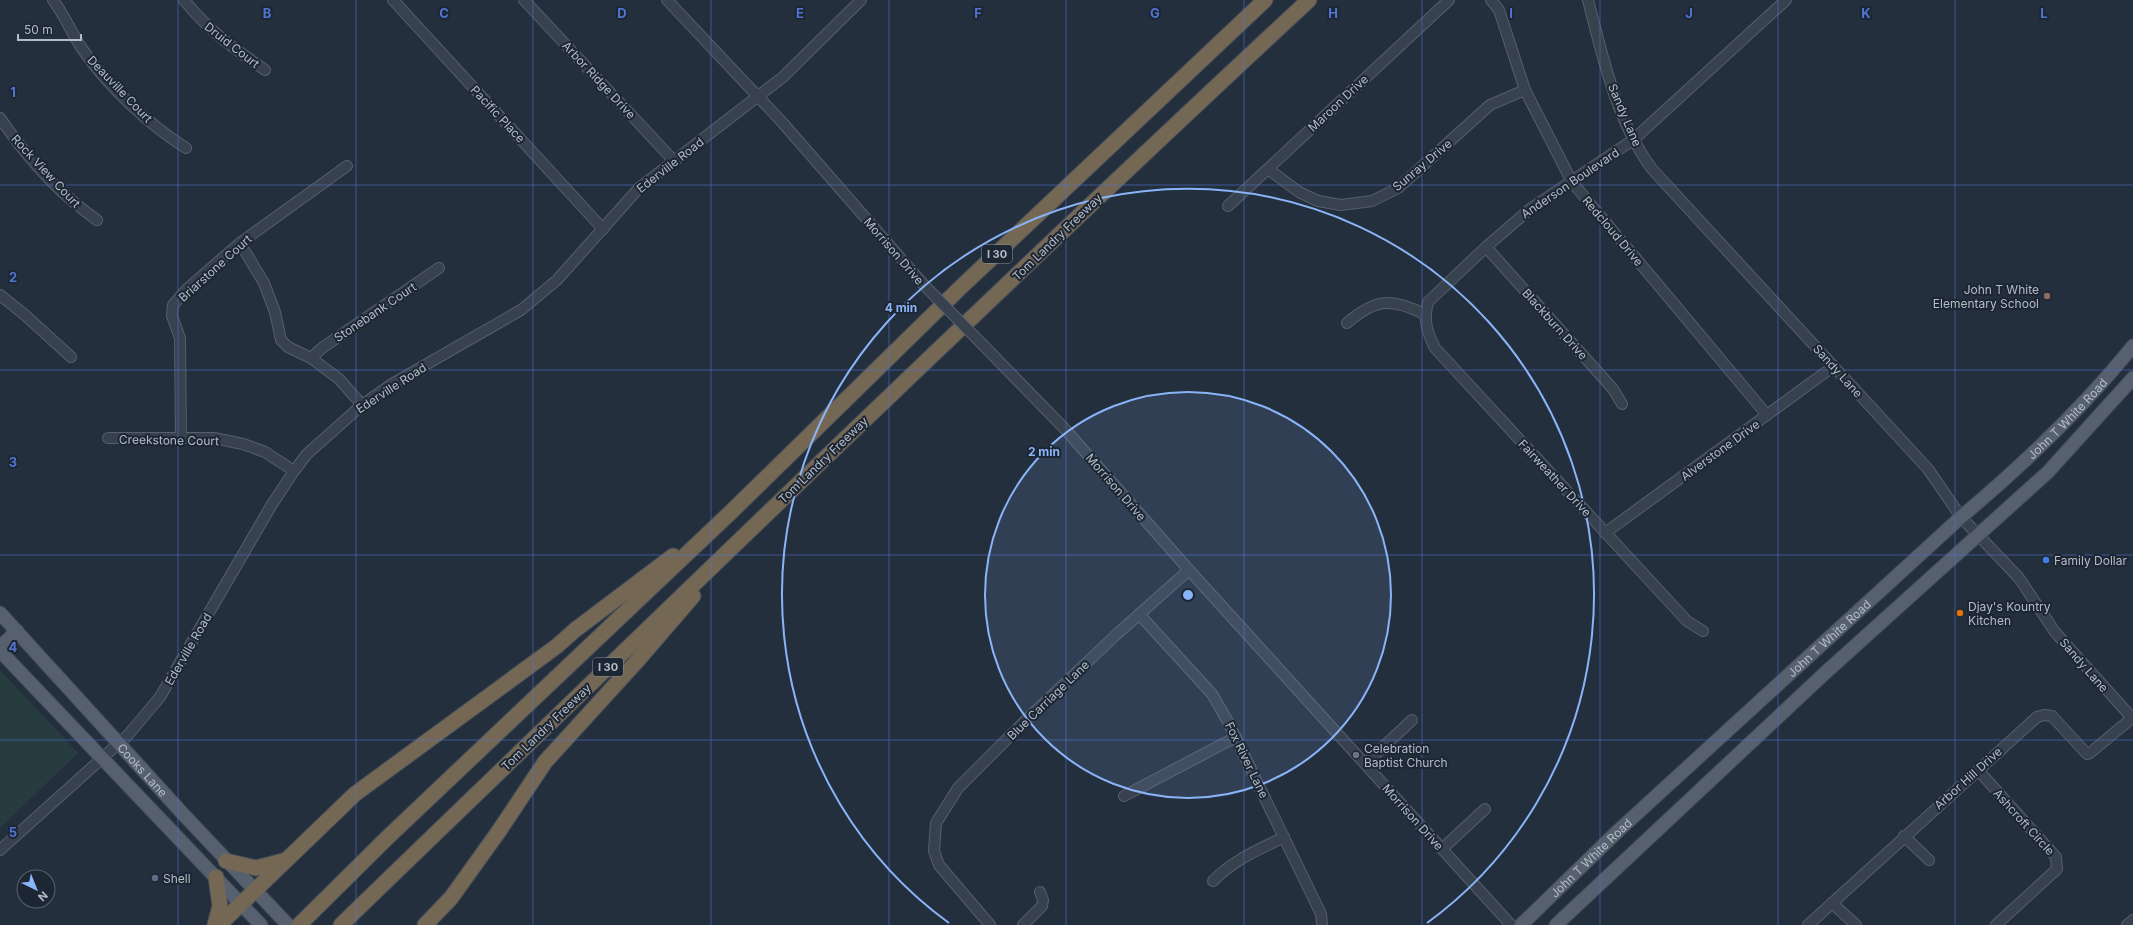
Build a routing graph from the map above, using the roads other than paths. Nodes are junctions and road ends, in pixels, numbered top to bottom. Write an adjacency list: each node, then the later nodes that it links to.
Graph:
1 (53, 0): 18 (street, Deauville Court)
2 (184, 0): 13 (street, Druid Court)
3 (393, 0): 25 (street, Pacific Place)
4 (524, 0): 19 (street, Arbor Ridge Drive)
5 (667, 0): 15 (street, Morrison Drive)
6 (861, 0): 15 (street, Ederville Road)
7 (1265, 0): 45 (highway, I 30)
8 (1309, 0): 47 (highway, Tom Landry Freeway / I 30)
9 (1449, 0): 21 (street, Maroon Drive)
10 (1491, 0): 14 (street, Redcloud Drive)
11 (1588, 0): 17 (street, Sandy Lane)
12 (1786, 0): 17 (street, Anderson Boulevard)
13 (265, 70)
14 (1524, 90): 21 (street, Sunray Drive); 22 (street, Redcloud Drive)
15 (758, 98): 19 (street, Ederville Road); 50 (street, Morrison Drive, bridge)
16 (0, 118): 24 (street, Rock View Court)
17 (1633, 140): 22 (street, Anderson Boulevard); 35 (street, Sandy Lane)
18 (186, 148)
19 (674, 161): 25 (street, Ederville Road)
20 (348, 166): 26 (street, Briarstone Court)
21 (1268, 169): 23 (street, Maroon Drive)
22 (1572, 182): 27 (street, Anderson Boulevard); 41 (street, Redcloud Drive)
23 (1228, 206)
24 (96, 220)
25 (603, 229): 39 (street, Ederville Road)
26 (240, 243): 34 (street); 43 (street, Briarstone Court)
27 (1486, 247): 30 (street, Anderson Boulevard); 38 (street, Blackburn Drive)
28 (439, 268): 34 (street, Stonebank Court)
29 (0, 295): 33 (street)
30 (1424, 314): 31 (street); 48 (street, Fairweather Drive)
31 (1347, 323)
32 (2133, 346): 37 (main road, John T White Road)
33 (71, 357)
34 (311, 358): 39 (street)
35 (1834, 366): 41 (street, Alverstone Drive); 46 (street, Sandy Lane)
36 (2133, 378): 40 (main road, John T White Road)
37 (2091, 394): 40 (main road); 46 (main road, John T White Road)
38 (1622, 404)
39 (362, 405): 44 (street, Ederville Road)
40 (2106, 409): 49 (main road, John T White Road)
41 (1767, 416): 48 (street, Alverstone Drive)
42 (108, 438): 43 (street, Creekstone Court)
43 (181, 440): 44 (street, Creekstone Court)
44 (294, 471): 60 (street, Ederville Road)
45 (732, 511): 72 (highway); 84 (highway, I 30)
46 (1961, 517): 49 (street, Sandy Lane); 91 (main road, John T White Road)
47 (752, 528): 85 (highway, Tom Landry Freeway / I 30); 86 (highway)
48 (1606, 533): 54 (street, Fairweather Drive)
49 (1977, 535): 57 (street, Sandy Lane); 92 (main road, John T White Road)
50 (1189, 570): 52 (street, Blue Carriage Lane); 62 (street, Morrison Drive)
51 (0, 613): 53 (main road, Cooks Lane)
52 (1139, 614): 59 (street, Fox River Lane); 87 (street, Blue Carriage Lane)
53 (17, 631): 55 (main road); 60 (main road, Cooks Lane)
54 (1703, 631)
55 (0, 647)
56 (0, 650): 61 (main road, Cooks Lane)
57 (2133, 719): 63 (street, Arbor Hill Drive)
58 (1412, 720): 62 (street)
59 (1236, 738): 64 (street); 67 (street, Fox River Lane)
60 (118, 744): 61 (street, Ederville Road); 71 (main road, Cooks Lane)
61 (102, 758): 69 (street, Ederville Road); 73 (main road, Cooks Lane)
62 (1365, 764): 68 (street, Morrison Drive)
63 (1978, 770): 66 (street, Arbor Hill Drive); 95 (street, Ashcroft Circle)
64 (1124, 796)
65 (1485, 809): 68 (street)
66 (1904, 836): 70 (street); 77 (street, Arbor Hill Drive)
67 (1284, 837): 74 (street); 89 (street, Fox River Lane)
68 (1442, 849): 90 (street, Morrison Drive)
69 (0, 850)
70 (1929, 860)
71 (226, 861): 72 (highway); 75 (main road, Cooks Lane)
72 (284, 861): 75 (highway)
73 (216, 877): 78 (main road, Cooks Lane); 80 (highway)
74 (1213, 882)
75 (254, 890): 78 (highway); 83 (main road, Cooks Lane)
76 (1040, 892): 88 (street)
77 (1832, 903): 93 (street, Arbor Hill Drive); 94 (street)
78 (241, 904): 81 (highway); 82 (main road, Cooks Lane)
79 (2133, 920): 96 (street)
80 (215, 925)
81 (219, 925)
82 (261, 925)
83 (288, 925)
84 (299, 925)
85 (341, 925)
86 (425, 925)
87 (990, 925)
88 (1023, 925)
89 (1322, 925)
90 (1511, 925)
91 (1521, 925)
92 (1556, 925)
93 (1808, 925)
94 (1856, 925)
95 (1996, 925)
96 (2127, 925)

